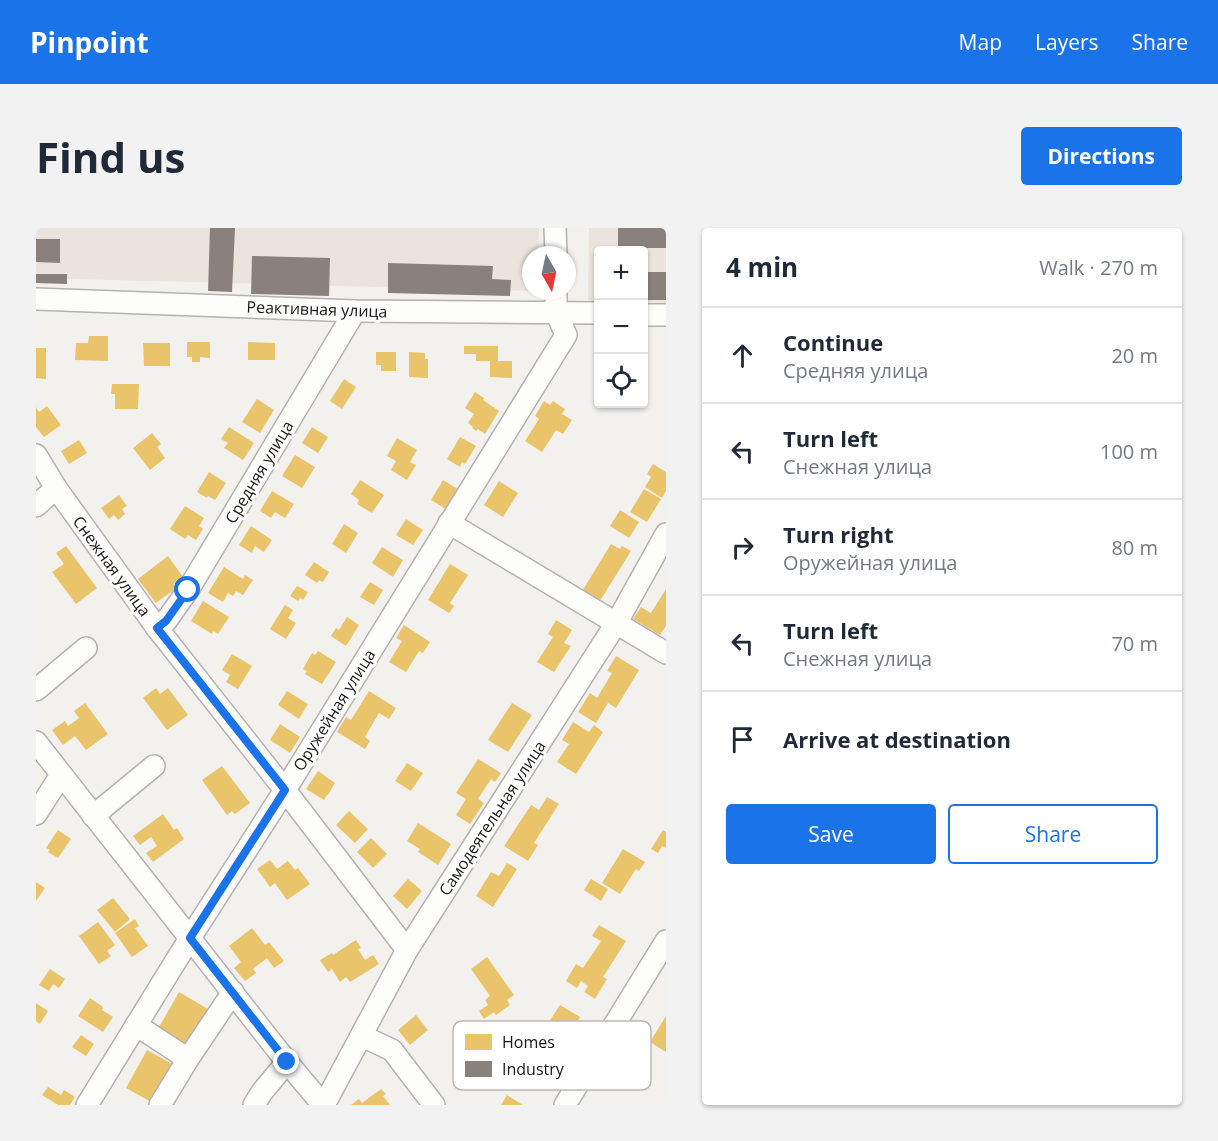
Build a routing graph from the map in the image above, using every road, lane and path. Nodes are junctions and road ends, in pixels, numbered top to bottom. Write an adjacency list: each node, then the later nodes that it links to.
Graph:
1 (555, 228): 2 (street)
2 (556, 246)
3 (36, 298): 5 (street, Реактивная улица)
4 (556, 302): 5 (street, Реактивная улица); 6 (street, Реактивная улица); 12 (street, Оружейная улица)
5 (355, 311): 15 (street, Средняя улица)
6 (594, 312)
7 (648, 315): 8 (street)
8 (666, 315)
9 (36, 455): 10 (street, Снежная улица)
10 (56, 488): 11 (street); 15 (street, Снежная улица)
11 (36, 506)
12 (449, 523): 14 (street); 22 (street, Оружейная улица)
13 (666, 534): 14 (street, Самодеятельная улица)
14 (616, 622): 17 (street); 27 (street, Самодеятельная улица)
15 (157, 628): 22 (street, Снежная улица)
16 (86, 648): 18 (street)
17 (666, 653)
18 (36, 690)
19 (36, 742): 21 (street)
20 (154, 766): 24 (street)
21 (62, 775): 23 (street); 24 (street)
22 (285, 790): 25 (street, Оружейная улица); 27 (street, Снежная улица)
23 (36, 814)
24 (93, 816): 25 (street)
25 (190, 938): 28 (street); 30 (street, Оружейная улица)
26 (666, 941): 29 (street)
27 (407, 950): 31 (street, Самодеятельная улица)
28 (233, 992): 32 (street); 33 (street)
29 (617, 1021)
30 (136, 1025): 32 (street); 35 (street, Оружейная улица)
31 (362, 1036): 38 (street, Самодеятельная улица); 39 (street)
32 (188, 1059): 36 (street)
33 (287, 1062): 37 (street); 38 (street)
34 (574, 1090): 40 (street)
35 (87, 1105)
36 (160, 1105)
37 (254, 1105)
38 (324, 1105)
39 (434, 1105)
40 (565, 1105)

